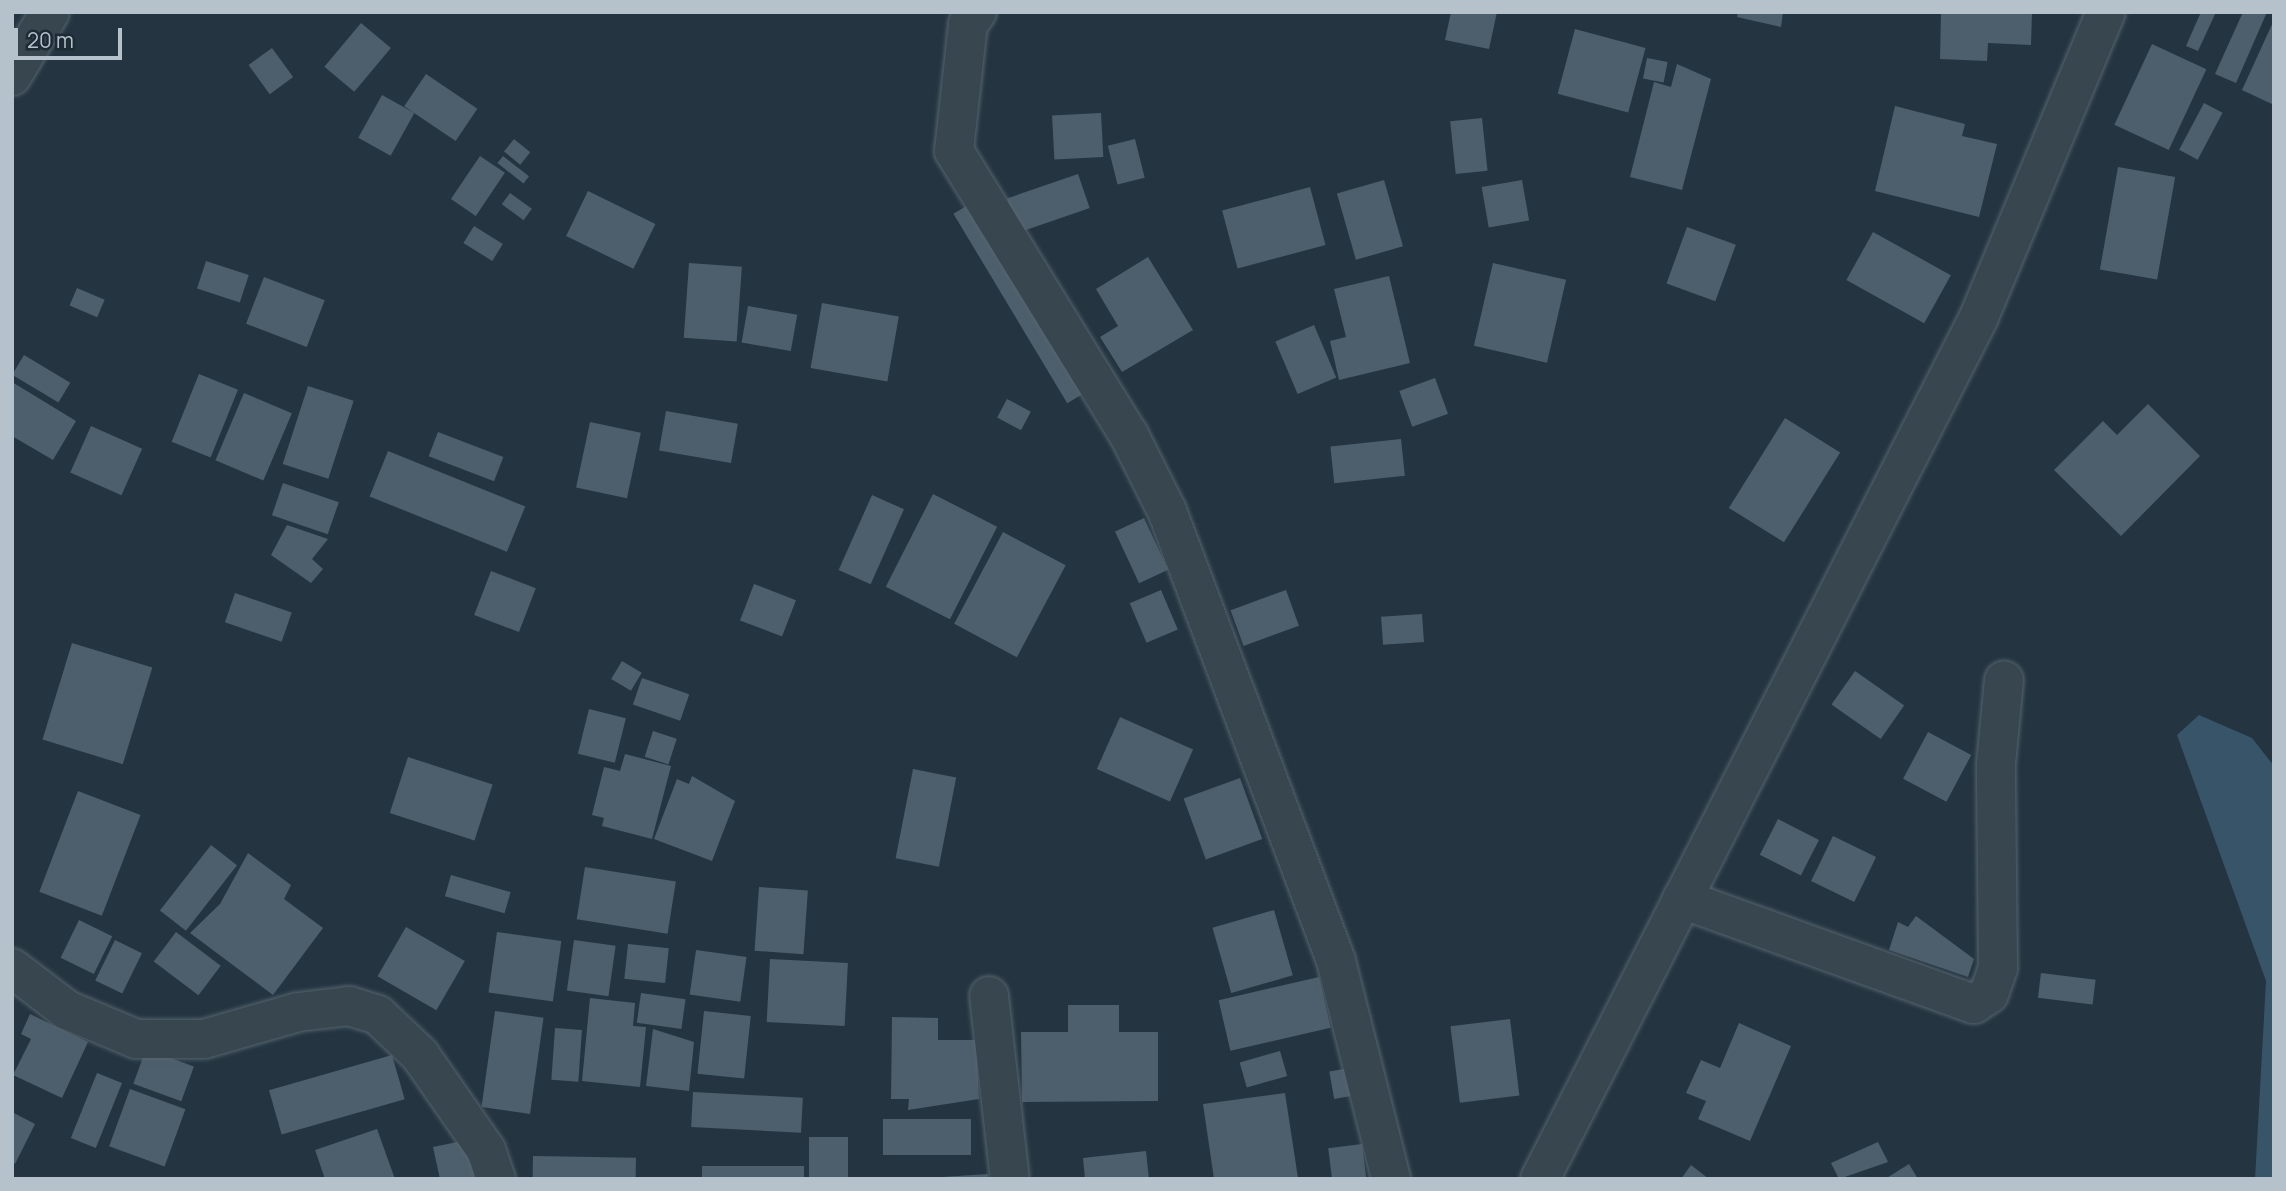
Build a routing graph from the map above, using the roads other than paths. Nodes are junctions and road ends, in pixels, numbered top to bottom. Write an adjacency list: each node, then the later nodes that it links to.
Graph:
1 (50, 12): 4 (street)
2 (977, 12): 11 (street)
3 (2106, 12): 6 (street)
4 (12, 76)
5 (2004, 680): 6 (street)
6 (1682, 899): 12 (street)
7 (12, 968): 9 (street)
8 (989, 996): 10 (street)
9 (496, 1179)
10 (1010, 1179)
11 (1391, 1179)
12 (1540, 1179)

